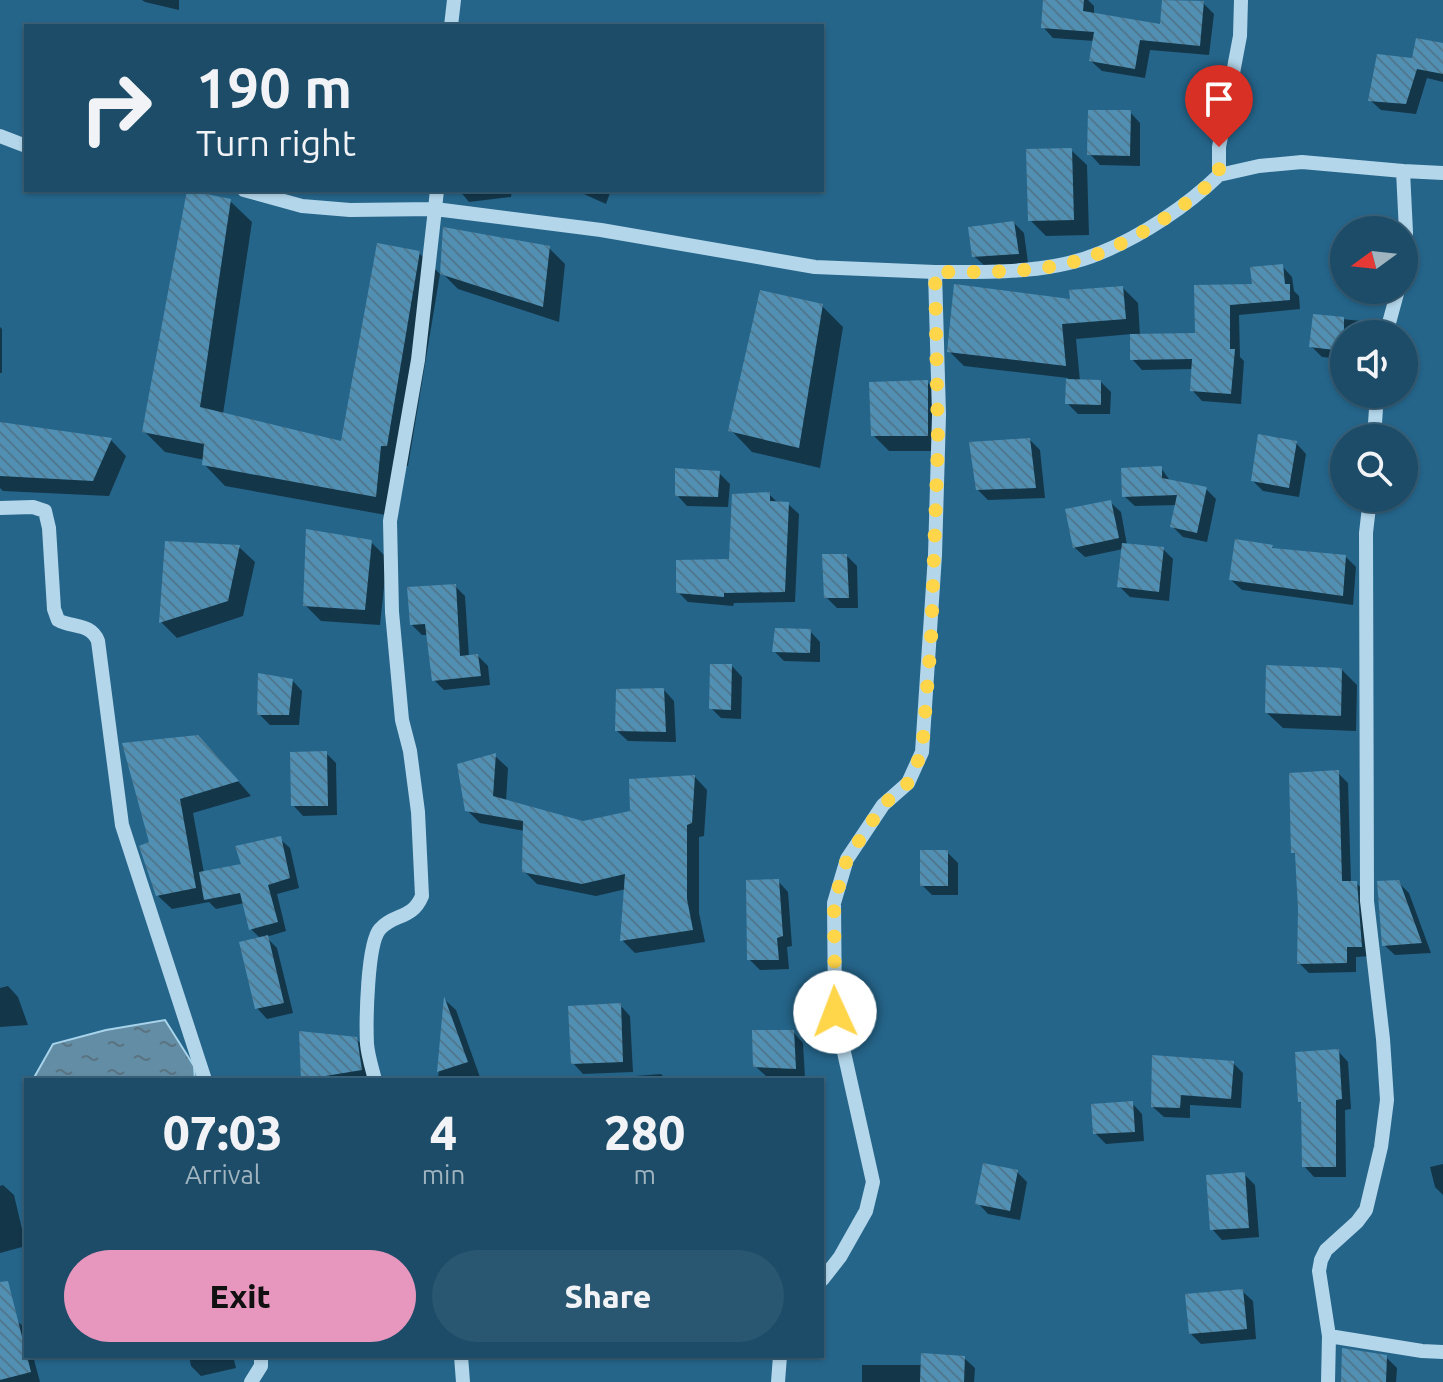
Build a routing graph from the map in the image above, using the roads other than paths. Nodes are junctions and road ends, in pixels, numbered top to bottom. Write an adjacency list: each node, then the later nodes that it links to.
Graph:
1 (454, 0): 3 (street)
2 (1241, 0): 8 (street)
3 (451, 24)
4 (0, 136): 5 (street)
5 (24, 145)
6 (1403, 171): 7 (street); 8 (street); 12 (street)
7 (1443, 173)
8 (1219, 175): 13 (street)
9 (251, 192): 11 (street)
10 (437, 192): 11 (street)
11 (435, 209): 13 (street); 17 (street)
12 (1405, 216)
13 (935, 272): 18 (street)
14 (0, 508): 16 (street)
15 (1368, 512): 19 (street)
16 (204, 1078)
17 (375, 1078)
18 (824, 1277)
19 (1329, 1336): 20 (street); 27 (street)
20 (1443, 1352)
21 (261, 1358): 24 (street)
22 (461, 1358): 25 (street)
23 (780, 1358): 26 (street)
24 (251, 1382)
25 (463, 1382)
26 (778, 1382)
27 (1328, 1382)

